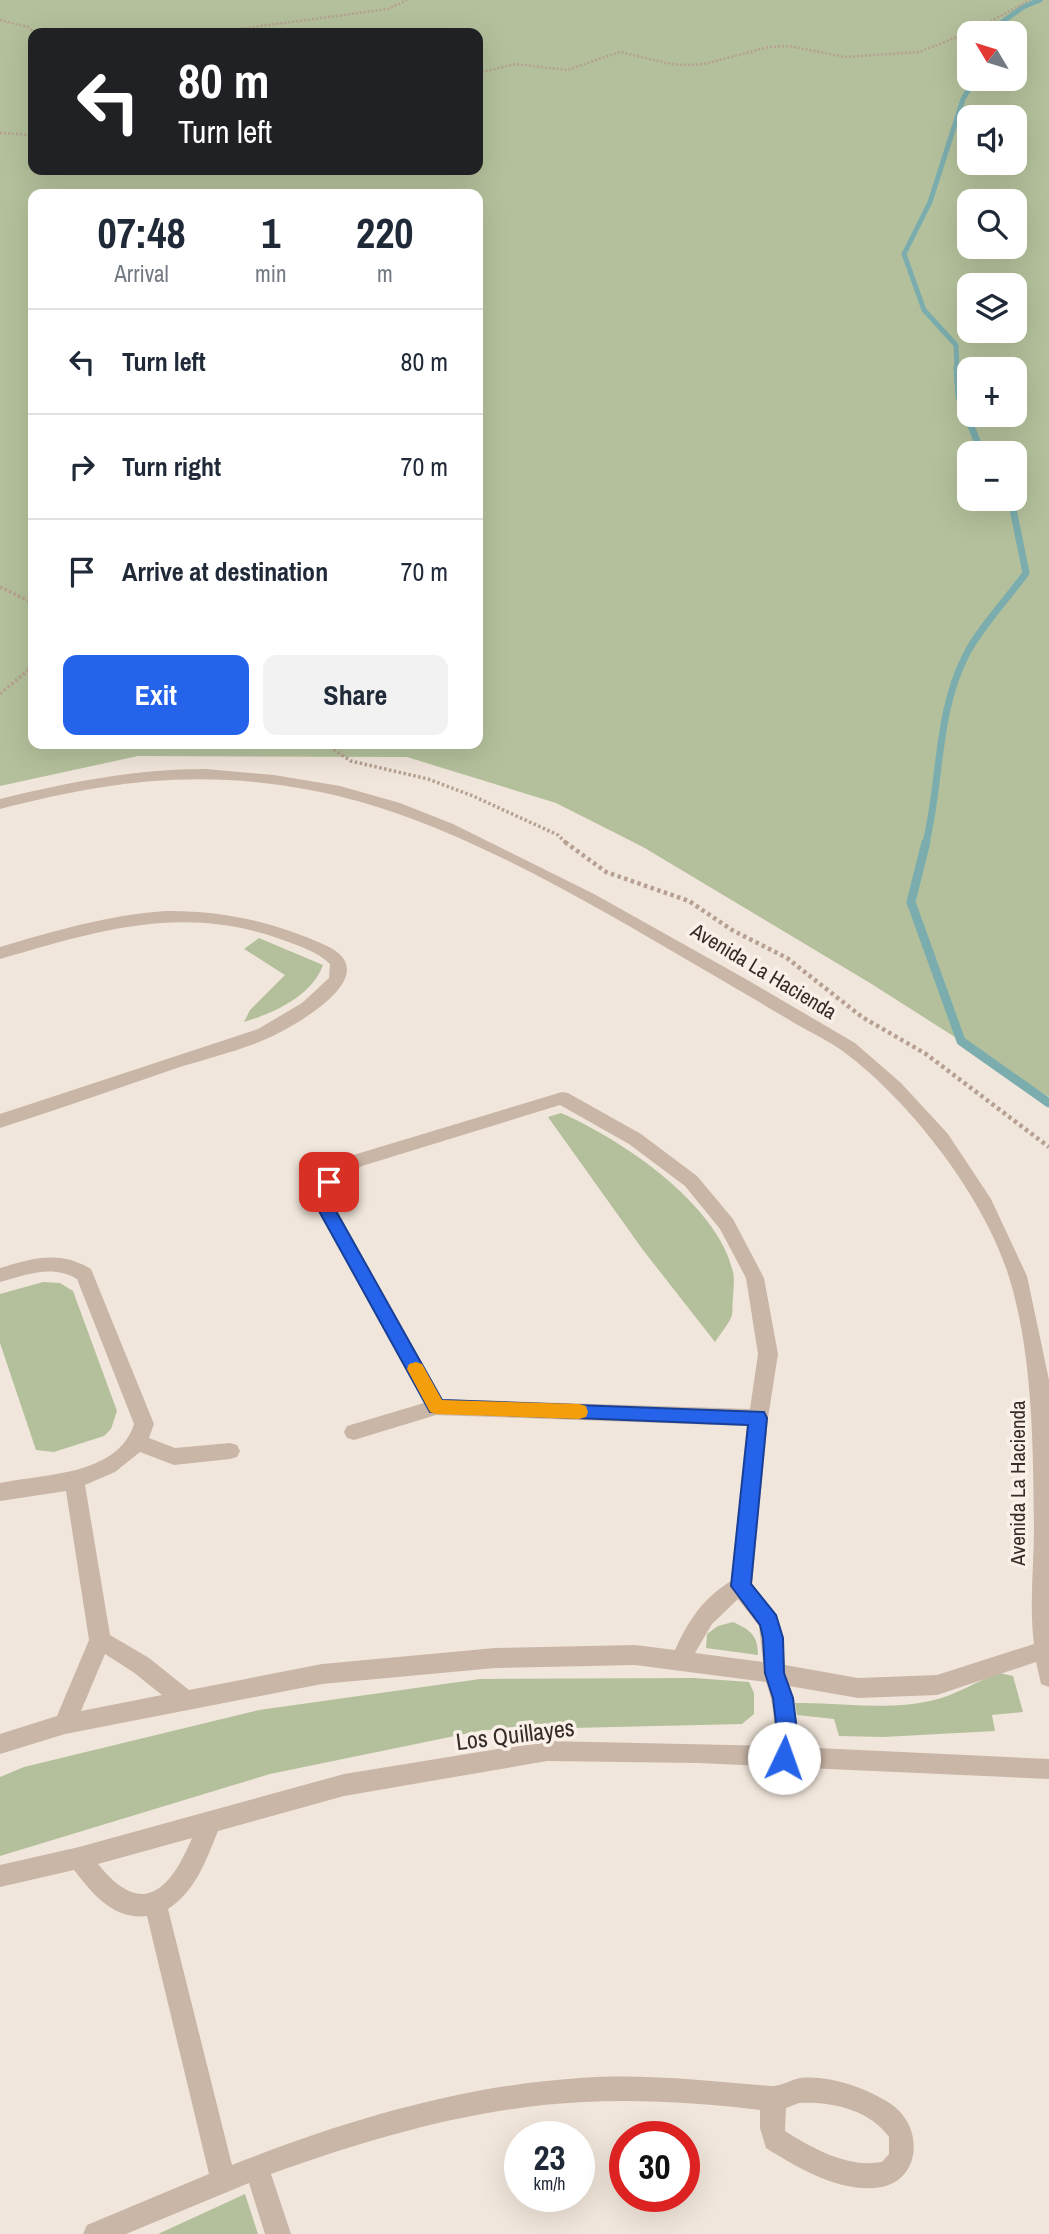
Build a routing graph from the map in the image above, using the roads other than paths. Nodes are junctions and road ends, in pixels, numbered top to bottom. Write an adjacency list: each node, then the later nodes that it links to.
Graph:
1 (0, 804): 14 (street, Avenida La Hacienda)
2 (0, 953): 3 (street)
3 (0, 1121)
4 (0, 1275): 8 (street)
5 (436, 1407): 6 (street); 6 (street); 7 (street)
6 (758, 1418): 12 (street)
7 (354, 1433)
8 (138, 1442): 9 (street); 10 (street)
9 (230, 1451)
10 (75, 1480): 11 (street); 13 (street)
11 (0, 1492)
12 (741, 1586): 15 (street); 16 (street)
13 (100, 1640): 18 (street); 19 (street)
14 (1044, 1650): 16 (street); 17 (street, Avenida La Hacienda)
15 (682, 1660): 16 (street); 18 (street)
16 (774, 1673): 21 (street)
17 (1049, 1677)
18 (185, 1700): 19 (street)
19 (65, 1724): 20 (street)
20 (0, 1744)
21 (784, 1758): 22 (street, Los Quillayes); 23 (street, Los Quillayes)
22 (1049, 1769)
23 (211, 1820): 24 (street, Los Quillayes); 26 (street)
24 (79, 1858): 25 (street, Los Quillayes); 26 (street)
25 (0, 1876)
26 (155, 1903): 29 (street)
27 (777, 2099): 27 (street); 28 (street)
28 (257, 2169): 29 (street); 31 (street)
29 (223, 2179): 30 (street)
30 (96, 2234)
31 (278, 2234)

